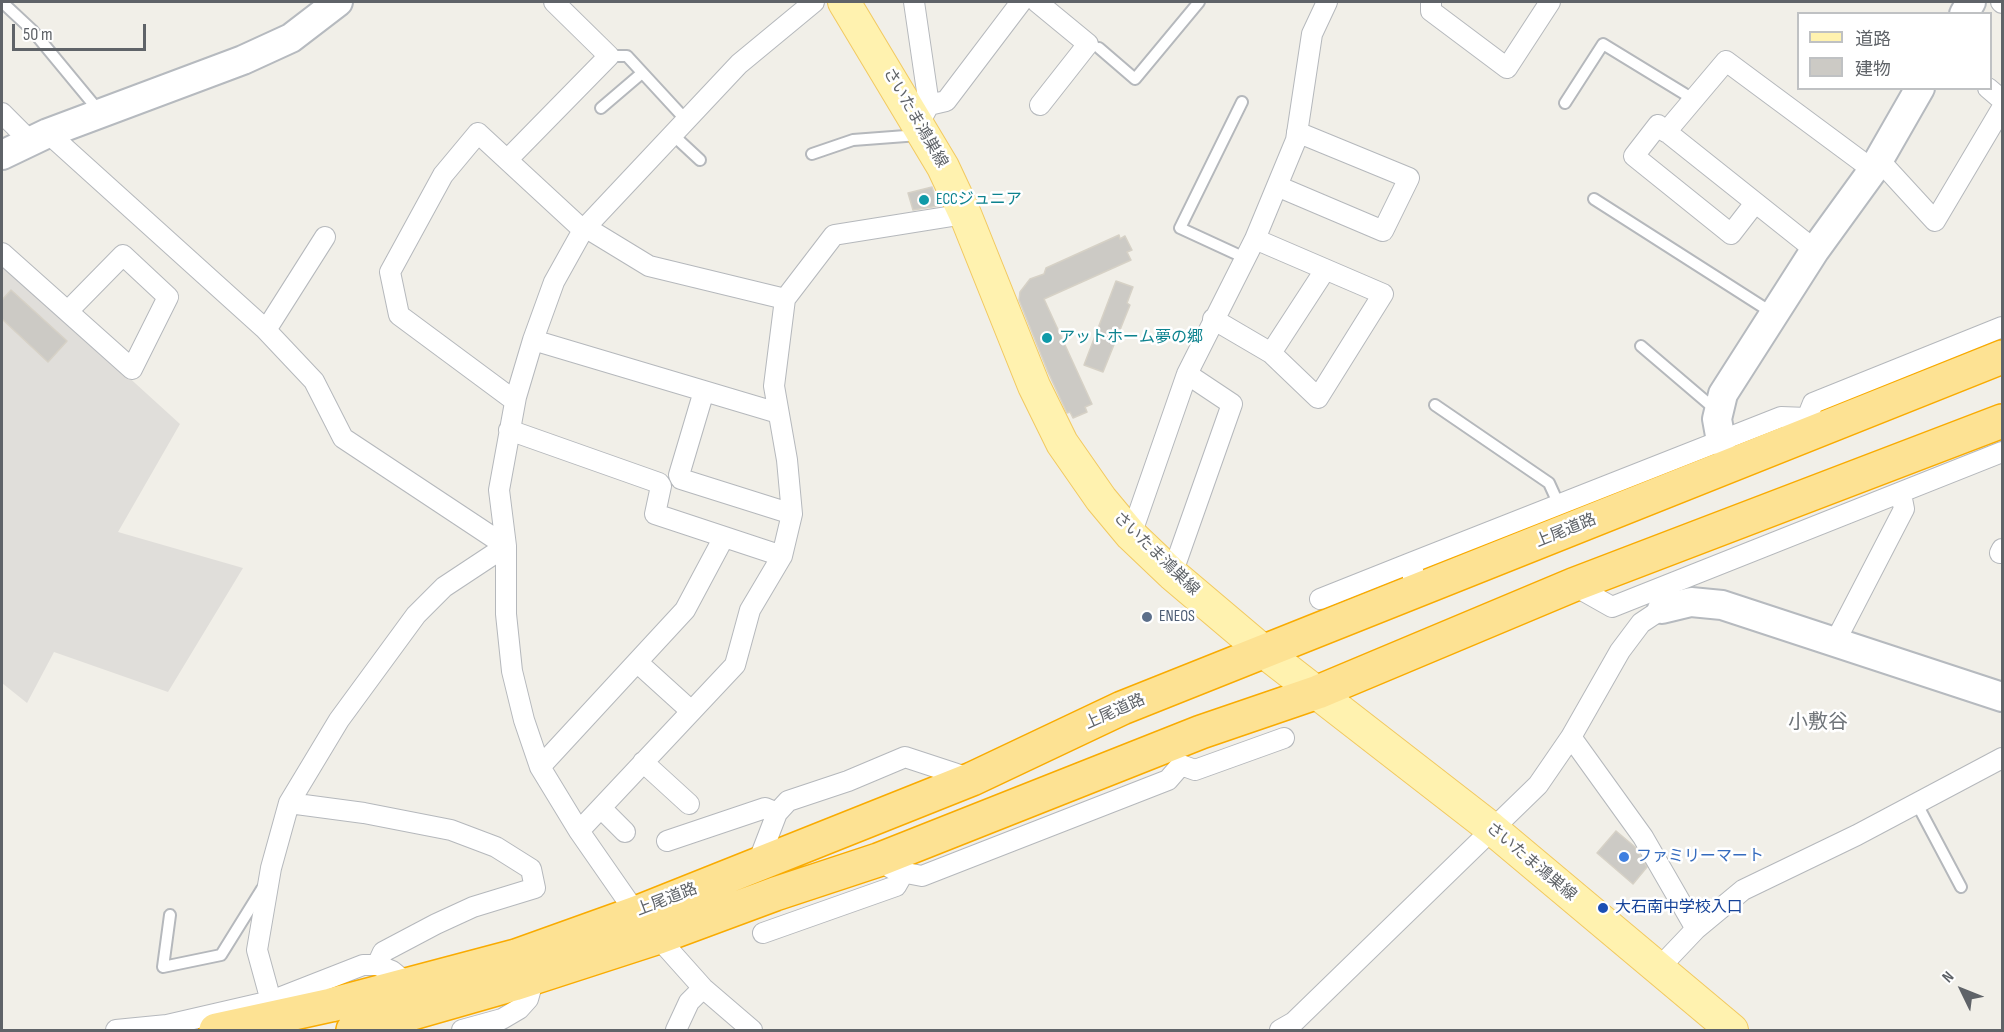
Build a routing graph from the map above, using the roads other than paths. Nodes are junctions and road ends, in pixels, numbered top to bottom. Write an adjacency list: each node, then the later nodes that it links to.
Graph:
1 (2, 2): 24 (lane)
2 (338, 2): 24 (street)
3 (554, 2): 14 (street)
4 (814, 2): 26 (street)
5 (844, 2): 25 (main road, さいたま鴻巣線)
6 (914, 2): 25 (street)
7 (1022, 2): 25 (street)
8 (1037, 2): 20 (street)
9 (1198, 2): 13 (lane)
10 (1328, 2): 27 (street)
11 (1431, 2): 12 (street)
12 (1550, 2)
13 (1099, 48)
14 (609, 56): 15 (lane); 32 (street)
15 (642, 73): 21 (lane); 26 (lane)
16 (1919, 90): 34 (street)
17 (1693, 99): 19 (lane); 28 (street); 34 (street)
18 (1242, 102): 44 (lane)
19 (1564, 103)
20 (1040, 105)
21 (601, 108)
22 (2002, 108): 34 (street)
23 (2, 113): 29 (street)
24 (100, 114): 29 (street)
25 (925, 121): 30 (lane); 38 (main road, さいたま鴻巣線)
26 (679, 127): 33 (lane); 39 (street)
27 (1297, 132): 35 (street); 35 (street)
28 (1666, 132): 37 (street); 37 (street)
29 (40, 138): 31 (street); 51 (street)
30 (812, 154)
31 (2, 155)
32 (508, 159): 39 (street); 58 (street)
33 (700, 160)
34 (1876, 165): 42 (street)
35 (1277, 186): 41 (street)
36 (1594, 199): 48 (lane)
37 (1755, 203): 42 (street)
38 (965, 214): 46 (street); 70 (main road, さいたま鴻巣線)
39 (584, 228): 46 (street); 52 (street)
40 (325, 237): 51 (street)
41 (1256, 239): 44 (street); 45 (street)
42 (1815, 250): 48 (street)
43 (2, 253): 47 (street)
44 (1245, 258): 49 (street)
45 (1325, 270): 54 (street); 54 (street)
46 (785, 299): 60 (street)
47 (68, 311): 47 (street)
48 (1774, 314): 61 (street)
49 (1213, 319): 54 (street); 56 (street)
50 (2002, 327): 63 (street)
51 (266, 330): 72 (street)
52 (533, 340): 57 (street); 58 (street)
53 (1641, 346): 61 (lane)
54 (1271, 353)
55 (2002, 357): 63 (highway, 上尾道路)
56 (1187, 374): 70 (street); 74 (street)
57 (704, 391): 60 (street); 69 (street)
58 (515, 401): 64 (street)
59 (1435, 405): 68 (lane)
60 (778, 413): 69 (street)
61 (1718, 413): 65 (street)
62 (2002, 421): 76 (highway, 上尾道路)
63 (1814, 424): 65 (street); 75 (highway, 上尾道路)
64 (509, 430): 71 (street); 72 (street)
65 (1721, 441): 68 (street)
66 (2002, 452): 67 (street)
67 (1901, 494): 78 (street); 79 (street)
68 (1558, 505): 75 (street)
69 (792, 514): 73 (street)
70 (1131, 535): 74 (main road, さいたま鴻巣線)
71 (724, 537): 73 (street); 81 (street)
72 (506, 546): 91 (street); 93 (street)
73 (782, 556): 84 (street)
74 (1172, 574): 80 (main road, さいたま鴻巣線)
75 (1413, 577): 77 (street); 80 (highway, 上尾道路)
76 (1573, 585): 78 (street); 82 (highway, 上尾道路)
77 (1320, 599)
78 (1659, 600): 79 (street); 86 (street)
79 (1835, 642): 83 (street)
80 (1263, 651): 82 (main road, さいたま鴻巣線); 92 (highway, 上尾道路)
81 (637, 662): 84 (street); 91 (street)
82 (1318, 692): 85 (highway, 上尾道路); 98 (main road, さいたま鴻巣線)
83 (2002, 697)
84 (690, 710): 89 (street)
85 (1201, 732): 90 (street); 103 (highway, 上尾道路)
86 (1571, 737): 98 (street); 108 (street)
87 (1284, 738): 90 (street)
88 (2002, 758): 95 (street)
89 (642, 762): 94 (street); 96 (street)
90 (1181, 765): 103 (street)
91 (540, 767): 99 (street)
92 (972, 779): 97 (street); 102 (highway, 上尾道路)
93 (289, 803): 104 (street); 111 (street)
94 (689, 804)
95 (1917, 804): 105 (lane); 108 (street)
96 (601, 808): 99 (street); 100 (street)
97 (777, 813): 101 (street); 102 (street)
98 (1491, 828): 112 (main road, さいたま鴻巣線); 117 (street)
99 (579, 831): 106 (street)
100 (625, 832)
101 (667, 841)
102 (757, 865): 106 (highway, 上尾道路)
103 (891, 866): 109 (street); 110 (highway, 上尾道路)
104 (270, 876): 107 (lane); 116 (street)
105 (1961, 887)
106 (636, 913): 110 (street); 114 (highway, 上尾道路)
107 (170, 915)
108 (1696, 928): 112 (street)
109 (763, 933)
110 (659, 938): 113 (highway, 上尾道路); 115 (street)
111 (376, 965): 114 (street); 116 (street)
112 (1659, 968): 124 (main road, さいたま鴻巣線)
113 (534, 978): 120 (highway, 上尾道路); 121 (street)
114 (408, 984): 119 (highway, 上尾道路)
115 (703, 988): 122 (street); 123 (street)
116 (271, 1001): 118 (street)
117 (1291, 1028)
118 (116, 1030)
119 (216, 1030)
120 (353, 1030)
121 (462, 1030)
122 (676, 1030)
123 (752, 1030)
124 (1732, 1030)

